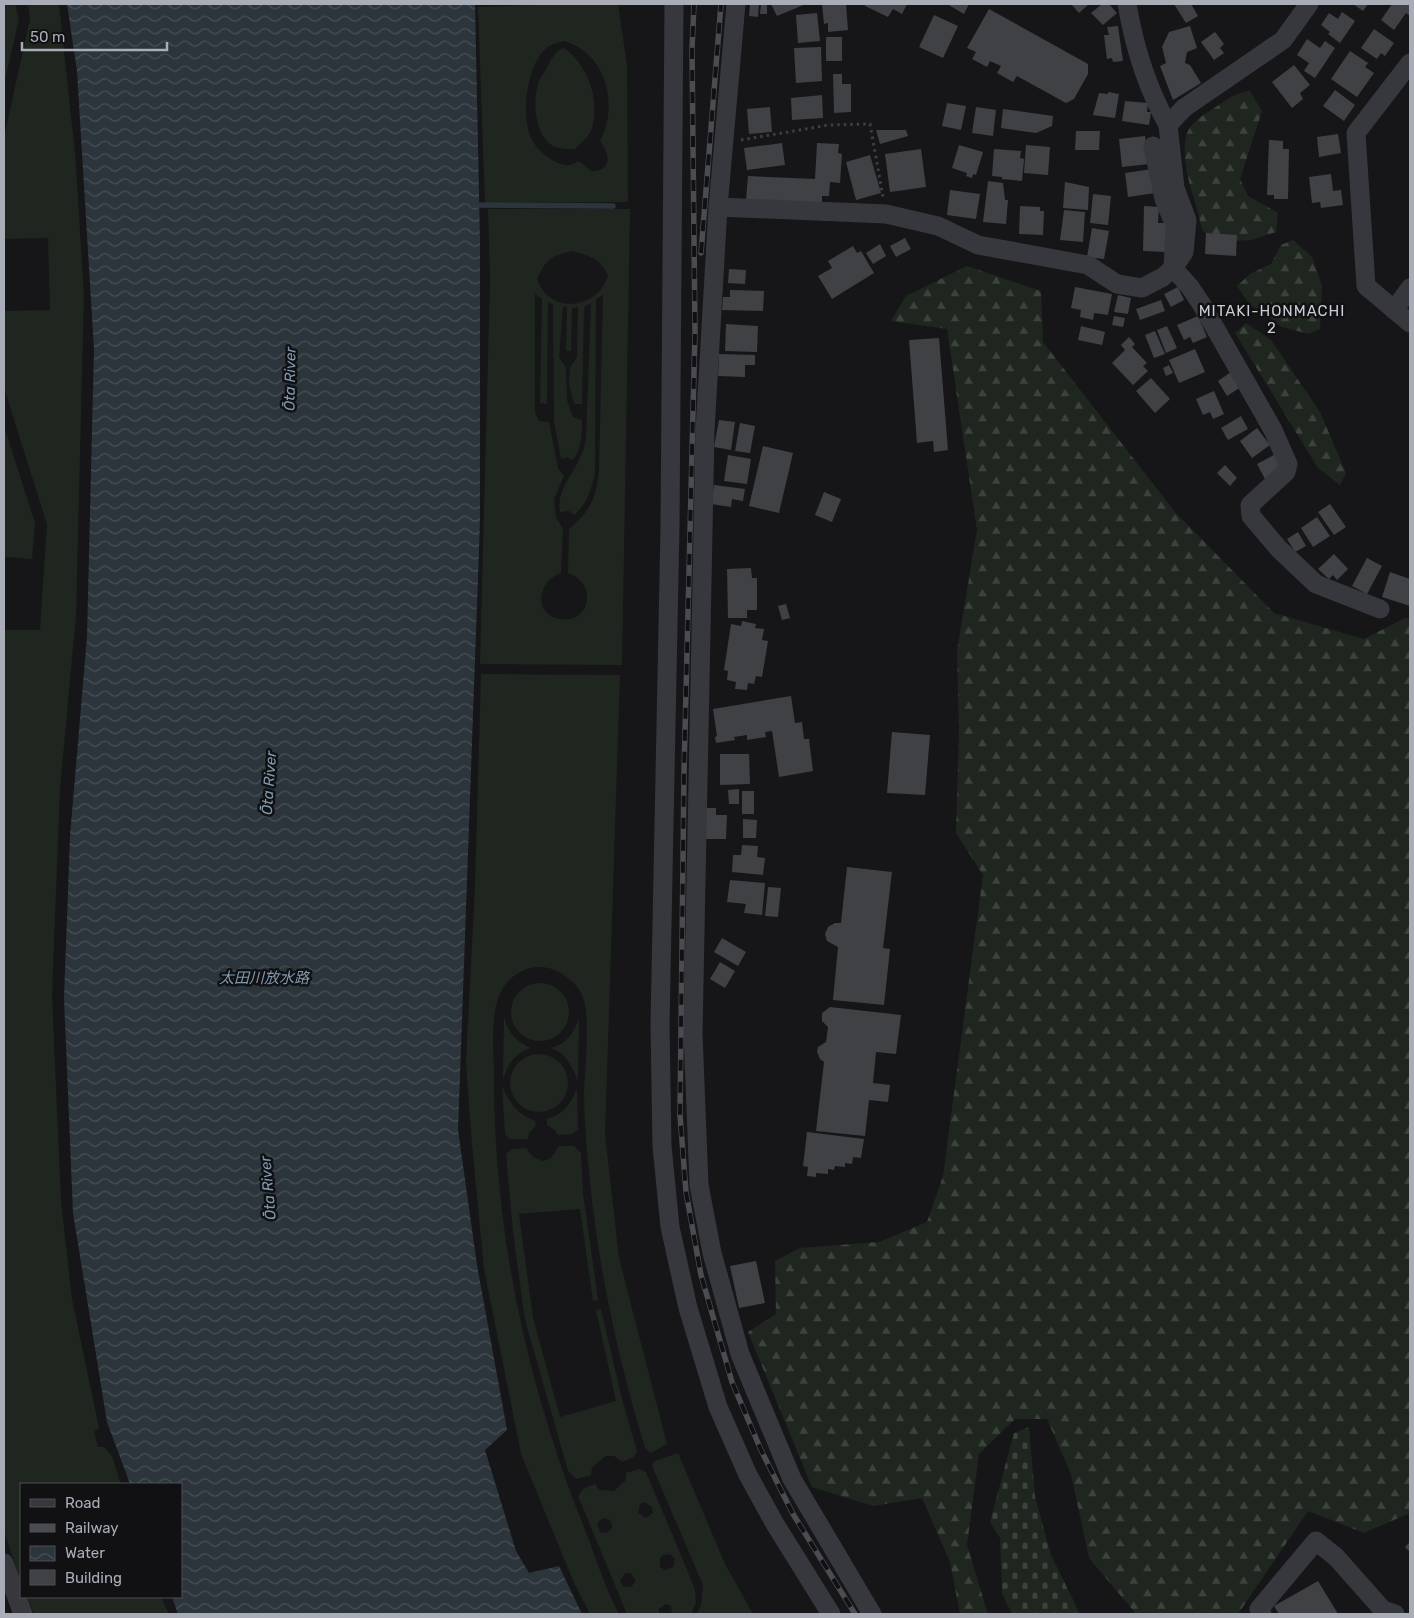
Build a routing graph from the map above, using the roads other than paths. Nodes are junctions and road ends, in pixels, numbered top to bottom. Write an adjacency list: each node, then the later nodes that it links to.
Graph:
1 (674, 4): 16 (street)
2 (736, 4): 8 (street)
3 (1126, 4): 6 (street)
4 (1309, 4): 6 (street)
5 (1410, 63): 11 (street)
6 (1168, 125): 9 (street)
7 (1153, 146): 9 (street)
8 (718, 207): 9 (street); 17 (street)
9 (1174, 268): 13 (street)
10 (1410, 288): 11 (street)
11 (1394, 310): 12 (street)
12 (1410, 323)
13 (1380, 609)
14 (4, 1563): 15 (street)
15 (23, 1614)
16 (831, 1614)
17 (872, 1614)
18 (1262, 1614): 19 (street)
19 (1395, 1614)

